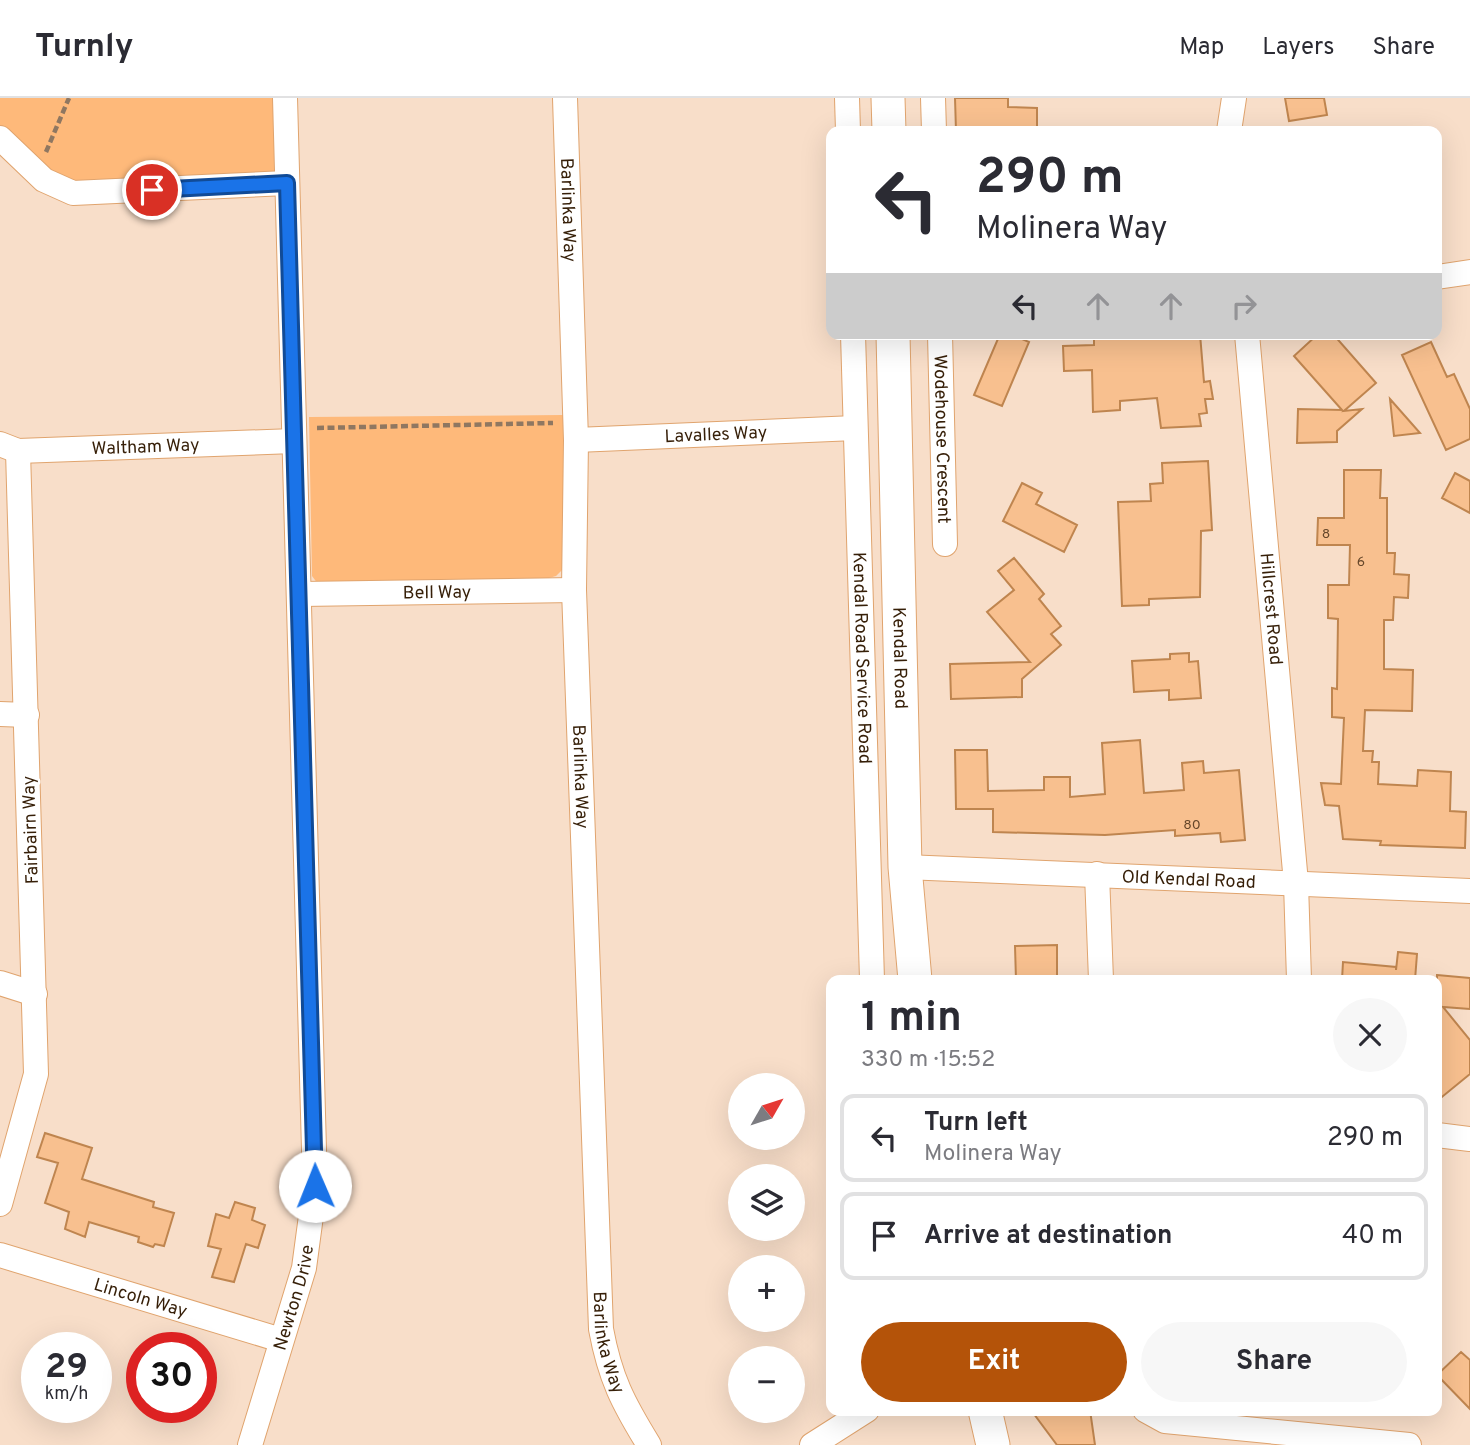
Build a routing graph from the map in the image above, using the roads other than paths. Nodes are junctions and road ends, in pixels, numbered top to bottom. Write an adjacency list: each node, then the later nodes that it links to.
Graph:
1 (285, 98): 12 (street, Newton Drive)
2 (565, 98): 20 (street, Barlinka Way)
3 (847, 98): 7 (street)
4 (888, 98): 8 (main road)
5 (933, 98): 9 (street)
6 (1234, 98): 10 (street)
7 (848, 126)
8 (889, 126)
9 (934, 126)
10 (1230, 126)
11 (0, 138): 12 (street)
12 (287, 183): 21 (street, Newton Drive)
13 (1470, 272): 14 (street)
14 (1442, 276)
15 (853, 340): 19 (street, Kendal Road Service Road)
16 (893, 340): 28 (main road, Kendal Road)
17 (940, 340): 23 (street, Wodehouse Crescent)
18 (1248, 340): 30 (street, Hillcrest Road)
19 (855, 428): 20 (street, Lavalles Way); 32 (street, Kendal Road Service Road)
20 (575, 431): 24 (street, Barlinka Way)
21 (294, 435): 22 (street, Waltham Way); 25 (street, Newton Drive)
22 (9, 448): 27 (street, Fairbairn Way)
23 (945, 544)
24 (573, 590): 25 (street, Bell Way); 47 (street, Barlinka Way)
25 (301, 594): 42 (street, Newton Drive)
26 (0, 714): 27 (street)
27 (27, 715): 37 (street, Fairbairn Way)
28 (905, 867): 29 (street, Old Kendal Road); 33 (main road, Kendal Road)
29 (1097, 874): 30 (street, Old Kendal Road); 34 (street)
30 (1296, 883): 31 (street, Old Kendal Road); 35 (street, Hillcrest Road)
31 (1470, 891)
32 (872, 975)
33 (915, 975)
34 (1101, 975)
35 (1299, 975)
36 (0, 983): 37 (street)
37 (35, 994): 40 (street, Fairbairn Way)
38 (1442, 1136): 39 (street)
39 (1470, 1139)
40 (0, 1204)
41 (0, 1255): 42 (street, Lincoln Way)
42 (281, 1340): 46 (street, Newton Drive)
43 (857, 1416): 48 (street)
44 (986, 1416): 49 (main road)
45 (1156, 1416): 50 (street)
46 (250, 1445)
47 (649, 1445)
48 (811, 1445)
49 (993, 1445)
50 (1409, 1445)

